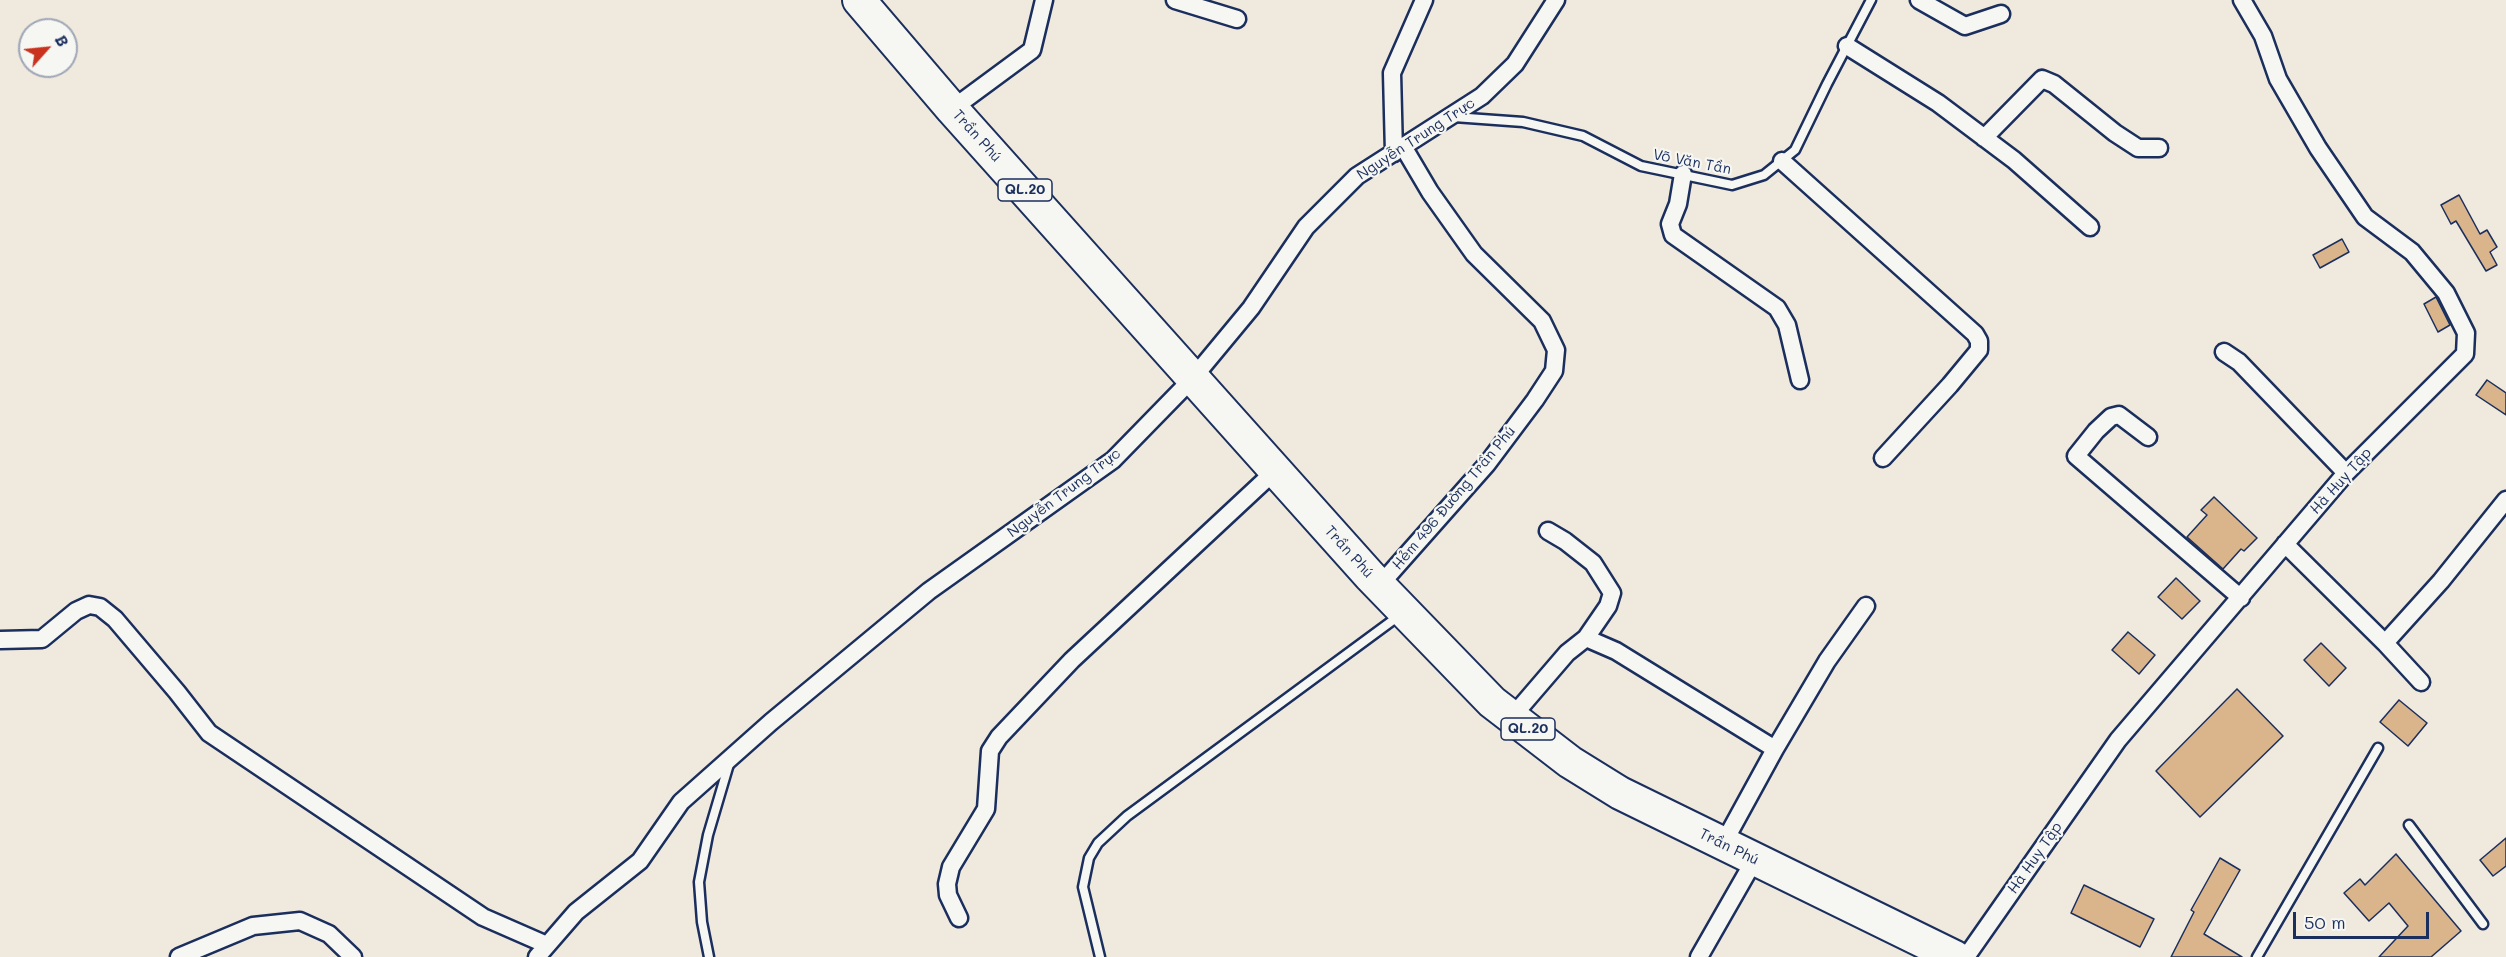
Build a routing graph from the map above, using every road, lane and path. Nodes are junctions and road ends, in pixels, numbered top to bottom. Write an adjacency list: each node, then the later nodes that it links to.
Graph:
1 (859, 0): 12 (highway, Trần Phú / QL.20)
2 (1044, 0): 12 (street)
3 (1175, 0): 10 (street)
4 (1424, 0): 16 (street)
5 (1556, 0): 13 (street, Nguyễn Trung Trực)
6 (1871, 0): 11 (lane, Võ Văn Tần)
7 (1919, 0): 9 (street)
8 (2242, 0): 26 (street, Hà Huy Tập)
9 (2001, 14)
10 (1237, 19)
11 (1847, 46): 14 (street); 17 (lane, Võ Văn Tần)
12 (952, 109): 21 (highway, Trần Phú / QL.20)
13 (1451, 117): 16 (street, Nguyễn Trung Trực); 18 (lane, Võ Văn Tần)
14 (1984, 138): 15 (street); 19 (street)
15 (2159, 148)
16 (1399, 151): 21 (street, Nguyễn Trung Trực); 30 (street, Hẻm 496 Đường Trần Phú)
17 (1782, 161): 18 (lane, Võ Văn Tần); 24 (street)
18 (1683, 174): 22 (street)
19 (2090, 227)
20 (2224, 352): 26 (street)
21 (1193, 378): 25 (highway, Trần Phú / QL.20); 41 (street, Nguyễn Trung Trực)
22 (1800, 380)
23 (2148, 437): 31 (street)
24 (1883, 458)
25 (1276, 470): 30 (highway, Trần Phú / QL.20); 45 (street)
26 (2346, 473): 29 (street, Hà Huy Tập)
27 (2506, 500): 36 (street)
28 (1548, 531): 34 (street)
29 (2285, 544): 31 (street, Hà Huy Tập); 36 (street)
30 (1379, 586): 33 (highway, Trần Phú / QL.20)
31 (2241, 598): 55 (street, Hà Huy Tập)
32 (1866, 606): 40 (street)
33 (1405, 612): 38 (highway, Trần Phú / QL.20); 52 (lane)
34 (1586, 638): 38 (street); 40 (street)
35 (0, 640): 48 (street)
36 (2385, 643): 37 (street)
37 (2421, 682)
38 (1512, 717): 43 (highway, Trần Phú / QL.20)
39 (2378, 748): 56 (lane)
40 (1775, 749): 43 (street)
41 (731, 757): 48 (street, Nguyễn Trung Trực); 51 (lane)
42 (2409, 825): 46 (lane)
43 (1723, 844): 44 (highway, Trần Phú / QL.20)
44 (1755, 860): 47 (highway, Trần Phú / QL.20); 53 (street)
45 (959, 918)
46 (2483, 924)
47 (1917, 949): 54 (highway, Trần Phú / QL.20)
48 (542, 951)
49 (179, 957): 50 (street)
50 (352, 957)
51 (709, 957)
52 (1100, 957)
53 (1699, 957)
54 (1955, 957)
55 (1966, 957)
56 (2257, 957)

